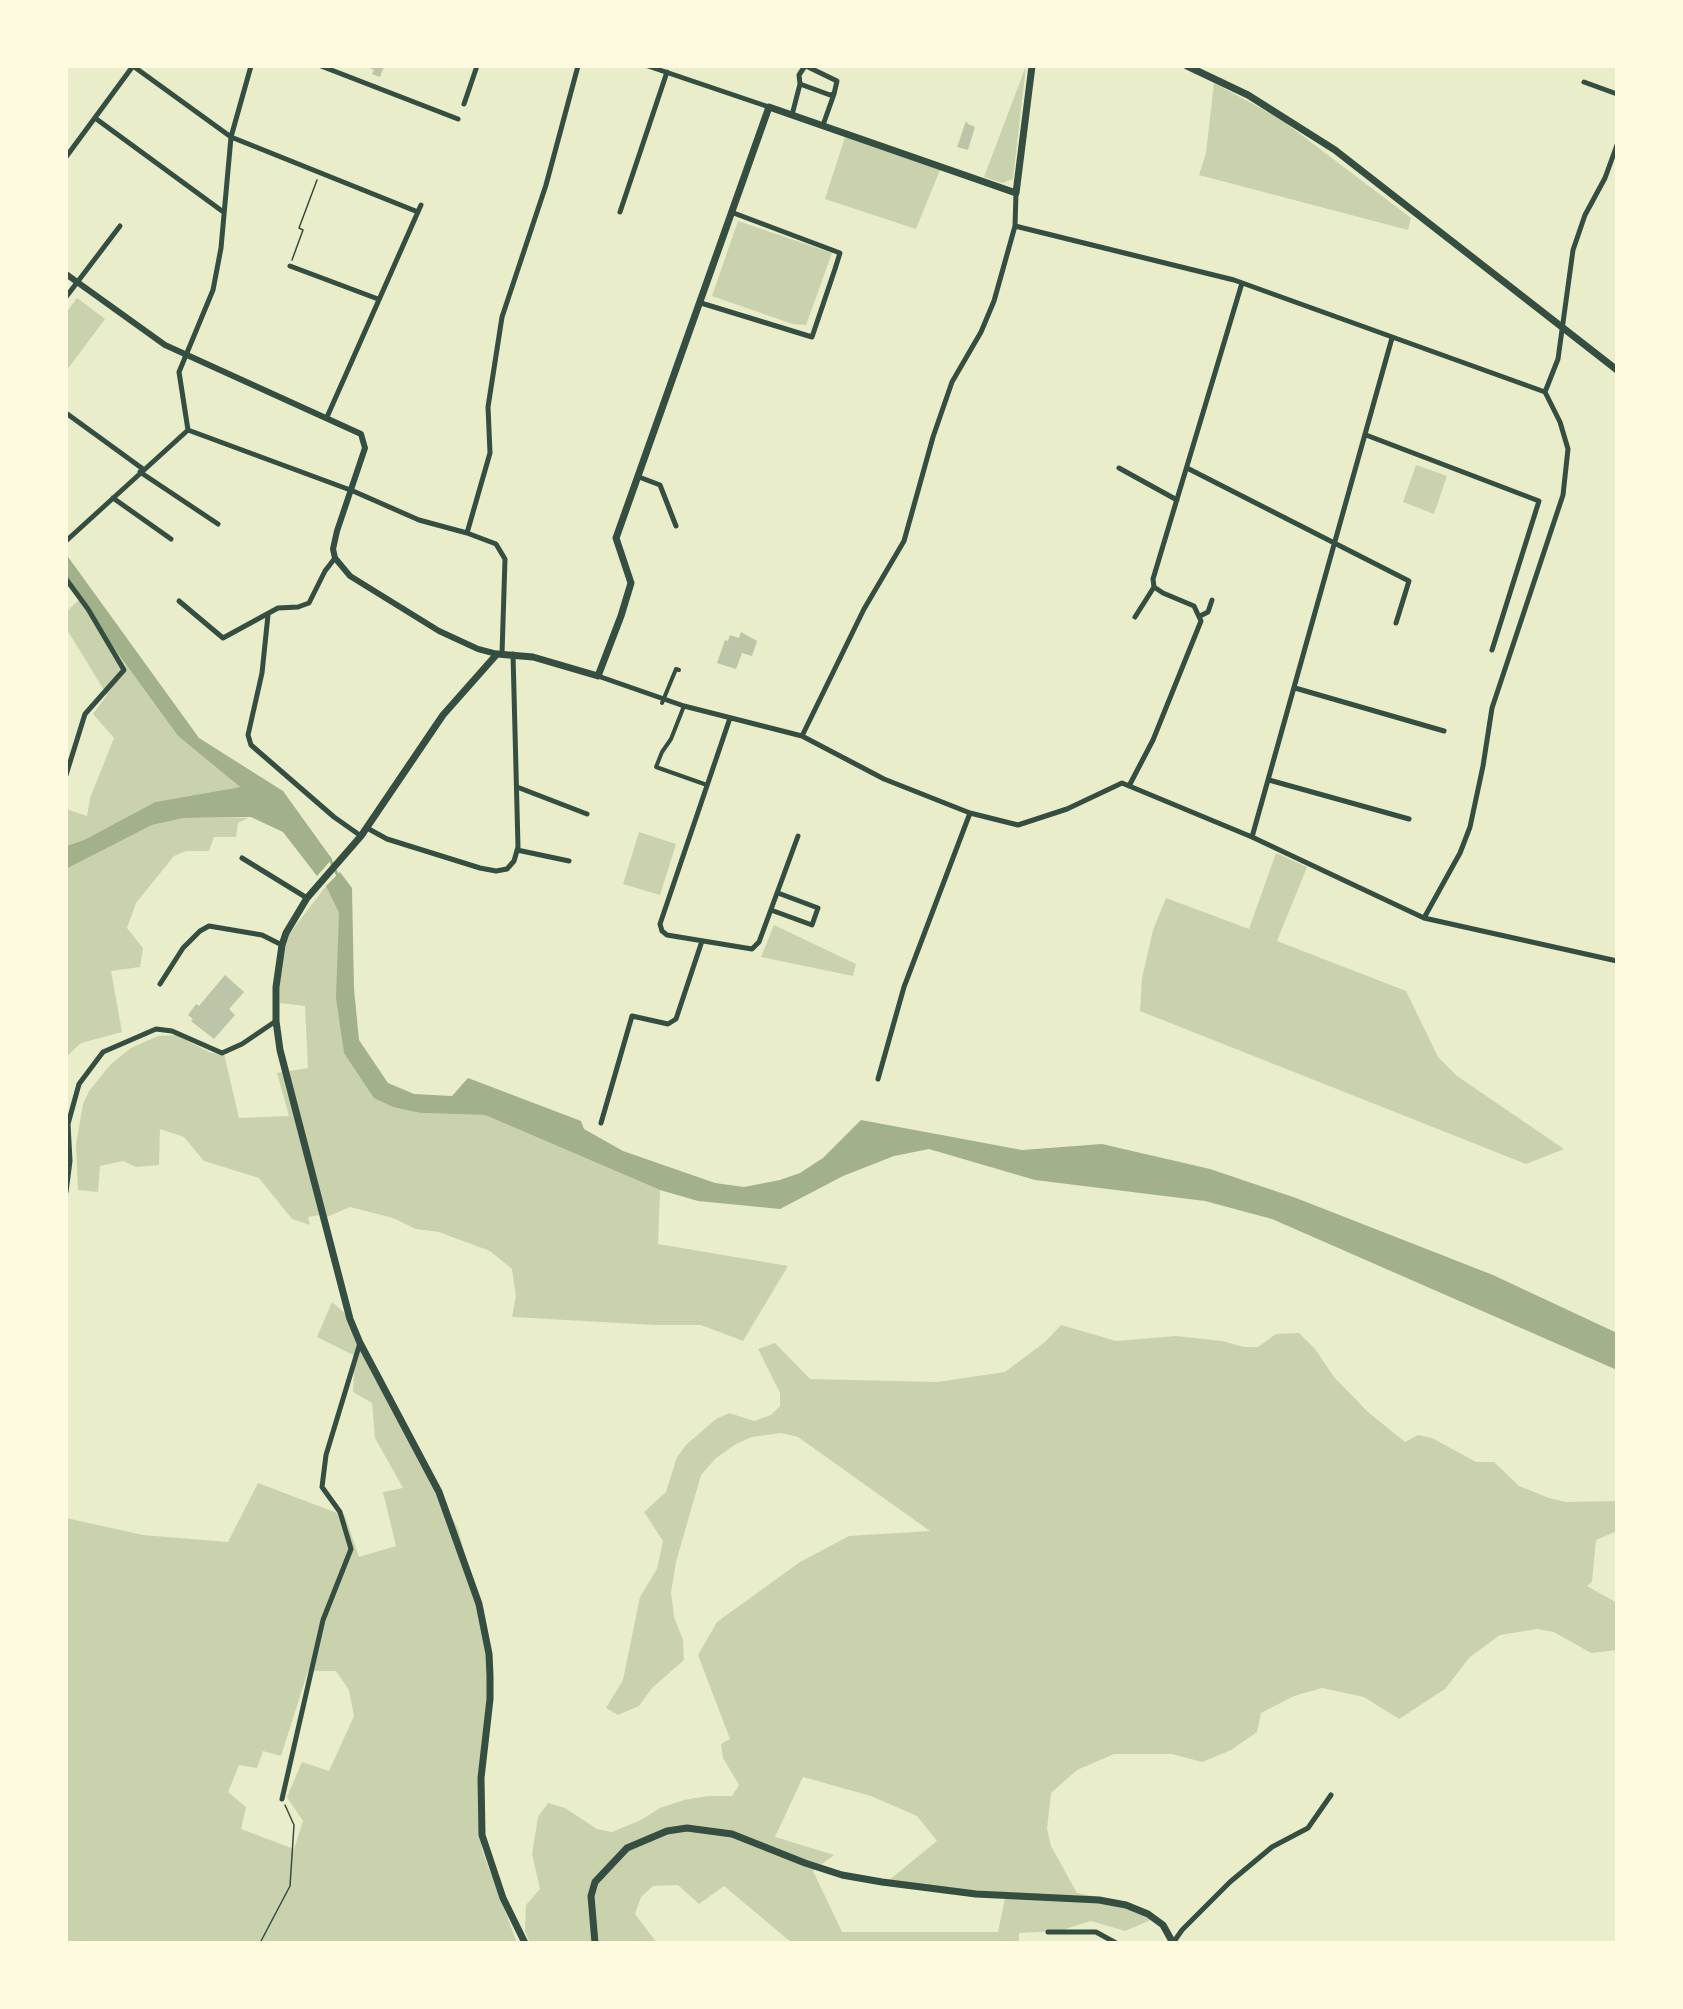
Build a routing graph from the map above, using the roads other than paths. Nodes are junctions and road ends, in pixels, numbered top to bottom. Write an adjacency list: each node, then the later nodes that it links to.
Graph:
1 (133, 66): 18 (street); 21 (street)
2 (251, 66): 21 (street)
3 (321, 66): 19 (street)
4 (477, 66): 15 (street)
5 (578, 66): 57 (street)
6 (648, 66): 10 (street)
7 (806, 66): 12 (street); 13 (street)
8 (1187, 66): 39 (main road)
9 (1033, 69): 24 (main road)
10 (667, 72): 16 (street); 28 (street)
11 (1584, 82): 14 (street)
12 (800, 84): 13 (street); 17 (street)
13 (834, 94): 20 (street)
14 (1617, 94)
15 (464, 104)
16 (769, 107): 17 (main road); 29 (main road)
17 (792, 115): 20 (main road)
18 (95, 118): 23 (street); 26 (street)
19 (458, 119)
20 (823, 125): 24 (main road)
21 (231, 137): 26 (street); 27 (street)
22 (1617, 145): 39 (street)
23 (66, 157)
24 (1016, 193): 31 (street)
25 (421, 205): 27 (street)
26 (222, 211): 41 (street)
27 (418, 212): 37 (street)
28 (620, 212)
29 (731, 212): 38 (main road); 38 (street)
30 (120, 226): 34 (street)
31 (1015, 226): 35 (street); 80 (street)
32 (290, 266): 37 (street)
33 (66, 274): 34 (street)
34 (77, 283): 36 (street); 41 (street)
35 (1242, 283): 40 (street); 49 (street)
36 (66, 297)
37 (378, 299): 45 (street)
38 (701, 303): 51 (main road)
39 (1562, 326): 42 (main road); 43 (street)
40 (1392, 338): 43 (street); 47 (street)
41 (185, 353): 45 (street); 46 (street)
42 (1617, 370)
43 (1545, 392): 99 (street)
44 (66, 413): 50 (street)
45 (327, 417): 52 (street)
46 (188, 430): 50 (street); 52 (street)
47 (1366, 435): 60 (street); 70 (street)
48 (1119, 468): 54 (street)
49 (1187, 468): 54 (street); 60 (street)
50 (141, 470): 53 (street); 55 (street)
51 (639, 477): 56 (street); 74 (main road)
52 (353, 491): 57 (street); 61 (street)
53 (113, 498): 58 (street); 59 (street)
54 (1177, 500): 63 (street)
55 (218, 524)
56 (676, 526)
57 (467, 533): 71 (street)
58 (171, 539)
59 (66, 541)
60 (1334, 544): 69 (street); 75 (street)
61 (335, 558): 66 (street); 71 (street)
62 (66, 579): 81 (street)
63 (1154, 587): 67 (street); 68 (street)
64 (1212, 600): 67 (street)
65 (179, 601): 66 (street)
66 (268, 615): 90 (street)
67 (1200, 616): 83 (street)
68 (1135, 617)
69 (1396, 623)
70 (1492, 650)
71 (499, 654): 72 (main road); 89 (main road)
72 (513, 654): 74 (main road); 85 (street)
73 (679, 670): 76 (street)
74 (598, 676): 76 (street)
75 (1295, 688): 79 (street); 82 (street)
76 (663, 701): 77 (street)
77 (684, 706): 78 (street); 84 (street)
78 (730, 718): 80 (street); 84 (street)
79 (1444, 731)
80 (802, 736): 86 (street)
81 (66, 775)
82 (1269, 780): 88 (street); 92 (street)
83 (1125, 784): 86 (street); 92 (street)
84 (707, 785): 100 (street)
85 (517, 787): 87 (street); 93 (street)
86 (970, 813): 105 (street)
87 (587, 814)
88 (1409, 819)
89 (367, 828): 90 (main road); 93 (street)
90 (361, 836): 97 (main road)
91 (798, 836): 96 (street)
92 (1252, 837): 99 (street)
93 (517, 850): 95 (street)
94 (242, 858): 97 (street)
95 (569, 861)
96 (778, 893): 98 (street); 98 (street)
97 (307, 898): 101 (main road)
98 (771, 910): 100 (street)
99 (1424, 918): 102 (street)
100 (702, 941): 106 (street)
101 (282, 945): 103 (street); 104 (main road)
102 (1617, 961)
103 (160, 984)
104 (276, 1021): 107 (street); 108 (main road)
105 (878, 1079)
106 (600, 1123)
107 (66, 1192)
108 (360, 1343): 110 (street); 112 (main road)
109 (1331, 1795): 115 (street)
110 (282, 1799)
111 (1048, 1932): 114 (street)
112 (525, 1943)
113 (595, 1943): 115 (main road)
114 (1116, 1943)
115 (1173, 1943)

